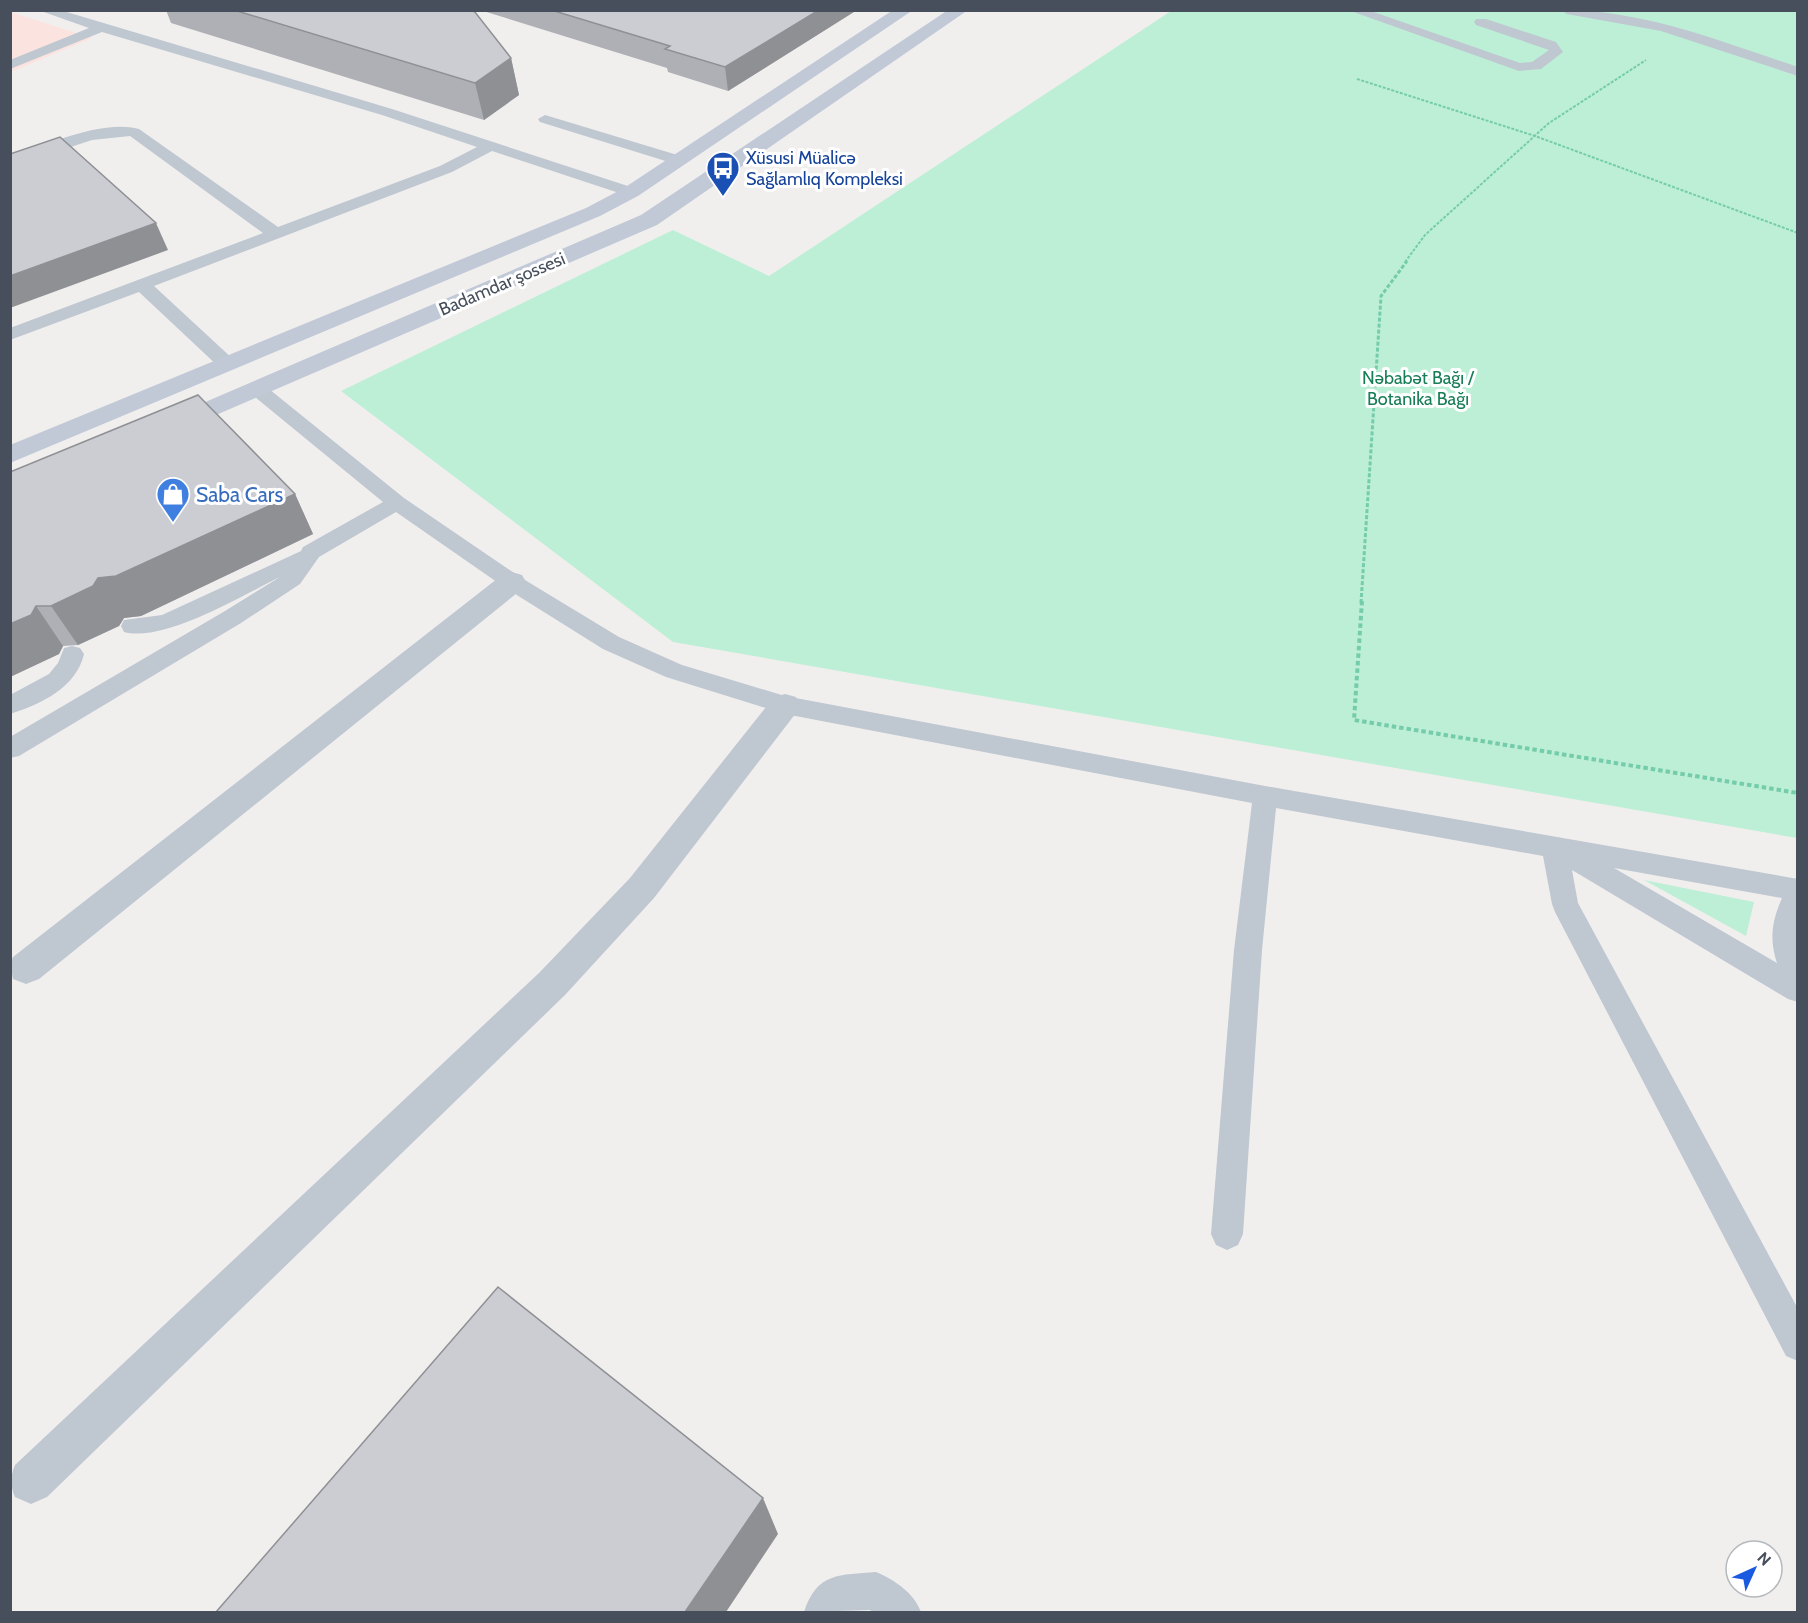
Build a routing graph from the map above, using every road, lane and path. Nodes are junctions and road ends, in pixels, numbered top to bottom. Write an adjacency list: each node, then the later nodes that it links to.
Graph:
1 (44, 10): 8 (lane)
2 (905, 10): 18 (main road, Badamdar şossesi)
3 (960, 10): 21 (main road, Badamdar şossesi)
4 (1354, 10): 7 (lane)
5 (1497, 10): 9 (lane)
6 (1567, 10): 13 (lane)
7 (1372, 13): 10 (lane)
8 (102, 27): 12 (lane); 17 (lane)
9 (1472, 27): 10 (lane); 10 (lane)
10 (1447, 42)
11 (1647, 60): 16 (path)
12 (10, 65)
13 (1797, 72)
14 (1357, 79): 16 (path)
15 (545, 119): 18 (lane)
16 (1535, 136): 22 (path); 38 (path)
17 (490, 146): 20 (lane); 23 (lane)
18 (678, 160): 20 (main road, Badamdar şossesi)
19 (10, 162): 23 (lane)
20 (631, 192): 21 (main road); 26 (main road, Badamdar şossesi)
21 (672, 206): 27 (main road, Badamdar şossesi)
22 (1797, 232)
23 (276, 234): 24 (lane)
24 (143, 286): 25 (lane); 26 (lane)
25 (10, 335)
26 (227, 364): 27 (main road); 29 (main road, Badamdar şossesi)
27 (257, 389): 28 (main road, Badamdar şossesi); 30 (lane)
28 (150, 435)
29 (10, 455)
30 (397, 502): 31 (lane); 32 (lane)
31 (311, 552): 33 (lane); 37 (lane)
32 (512, 582): 36 (lane); 42 (street)
33 (132, 626)
34 (72, 654): 35 (lane)
35 (10, 705)
36 (785, 705): 39 (lane); 46 (street)
37 (10, 748)
38 (1797, 793)
39 (1265, 796): 40 (lane); 44 (lane)
40 (1555, 847): 41 (lane); 43 (lane); 45 (lane)
41 (1797, 891): 43 (lane)
42 (26, 968)
43 (1797, 988)
44 (1227, 1234)
45 (1797, 1344)
46 (31, 1481)
47 (824, 1612): 48 (lane)
48 (902, 1612)

